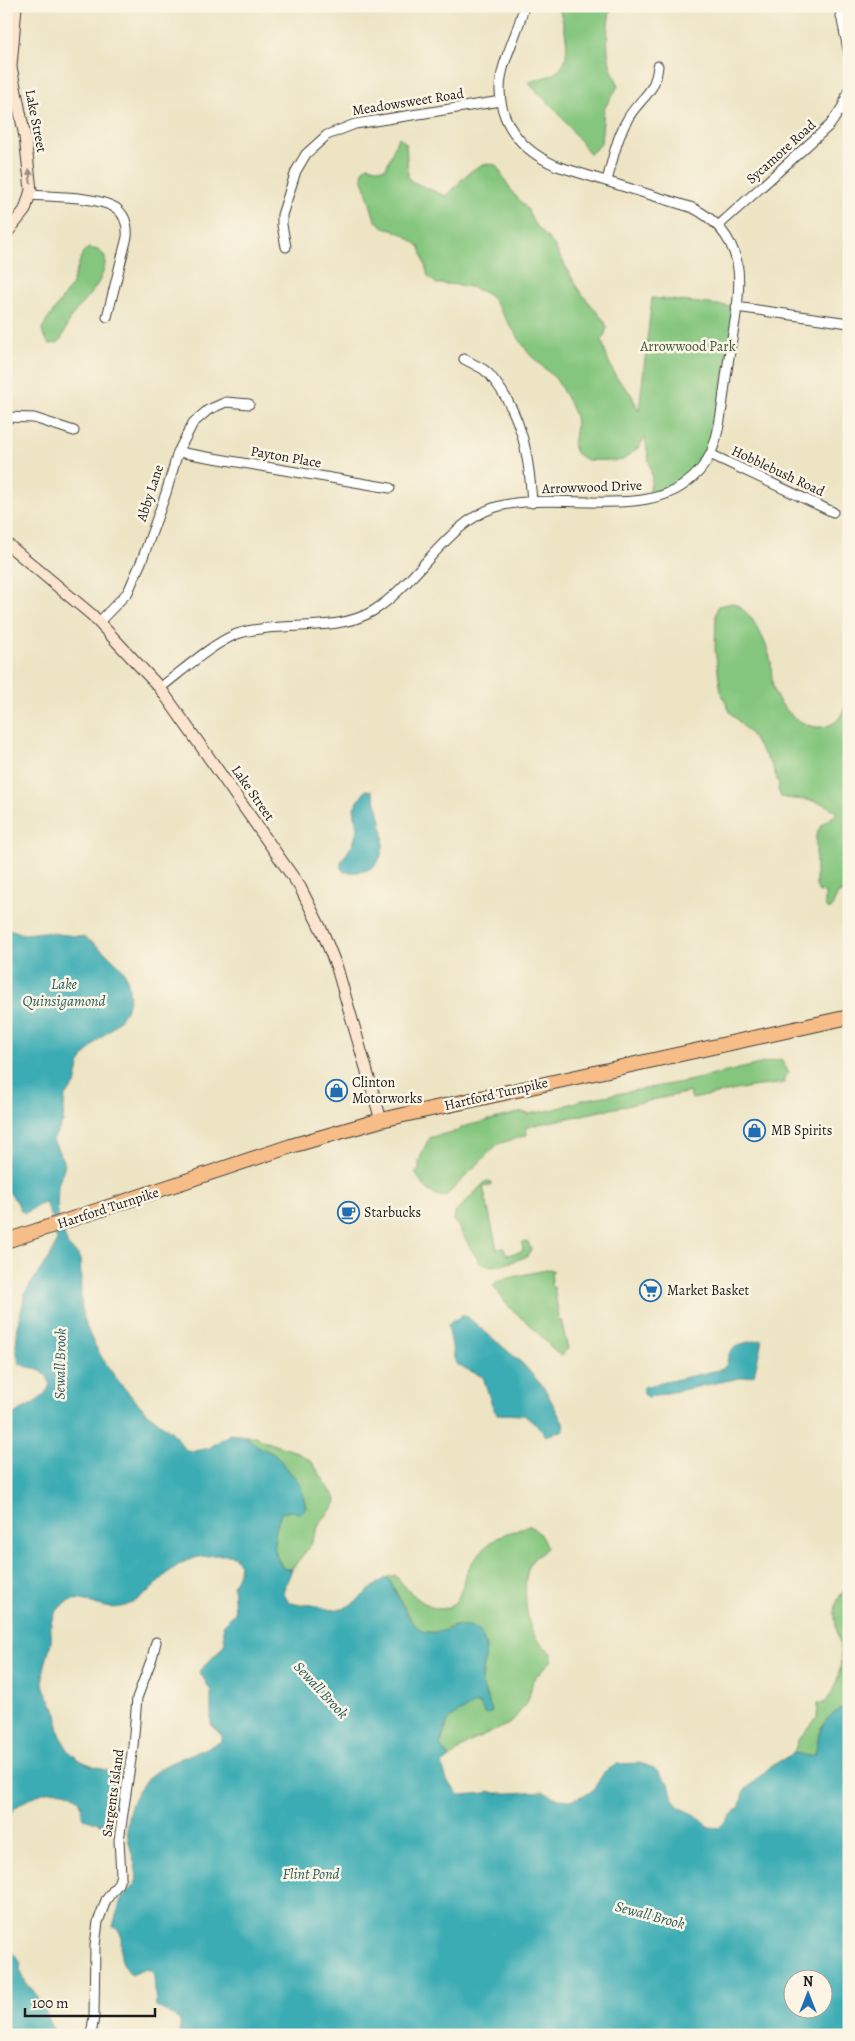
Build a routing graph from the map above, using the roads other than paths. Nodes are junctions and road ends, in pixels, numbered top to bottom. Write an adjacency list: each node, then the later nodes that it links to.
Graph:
1 (16, 6): 6 (main road, Lake Street)
2 (524, 6): 8 (street, Arrowwood Drive)
3 (839, 6): 4 (street)
4 (849, 54)
5 (658, 66): 9 (street)
6 (8, 67): 10 (main road, Lake Street, one-way to 6)
7 (849, 89): 11 (street, Sycamore Road)
8 (501, 101): 9 (street, Arrowwood Drive); 13 (street, Meadowsweet Road)
9 (607, 181): 11 (street, Arrowwood Drive)
10 (30, 195): 12 (main road, Lake Street); 15 (street)
11 (718, 226): 14 (street, Arrowwood Drive)
12 (6, 234)
13 (286, 247)
14 (736, 307): 16 (street); 22 (street, Arrowwood Drive)
15 (107, 317)
16 (849, 323)
17 (464, 359): 24 (street)
18 (250, 404): 21 (street, Abby Lane)
19 (6, 417): 20 (street)
20 (74, 430)
21 (178, 452): 23 (street, Payton Place); 27 (street, Abby Lane)
22 (710, 454): 24 (street, Arrowwood Drive); 25 (street, Hobblebush Road)
23 (390, 488)
24 (532, 503): 28 (street, Arrowwood Drive)
25 (833, 512)
26 (6, 543): 27 (main road, Lake Street)
27 (99, 622): 28 (main road, Lake Street)
28 (160, 688): 30 (main road, Lake Street)
29 (849, 1016): 30 (main road, Hartford Turnpike)
30 (381, 1120): 31 (main road, Hartford Turnpike)
31 (6, 1241)
32 (156, 1642): 33 (street, Sargents Island)
33 (91, 2035)

